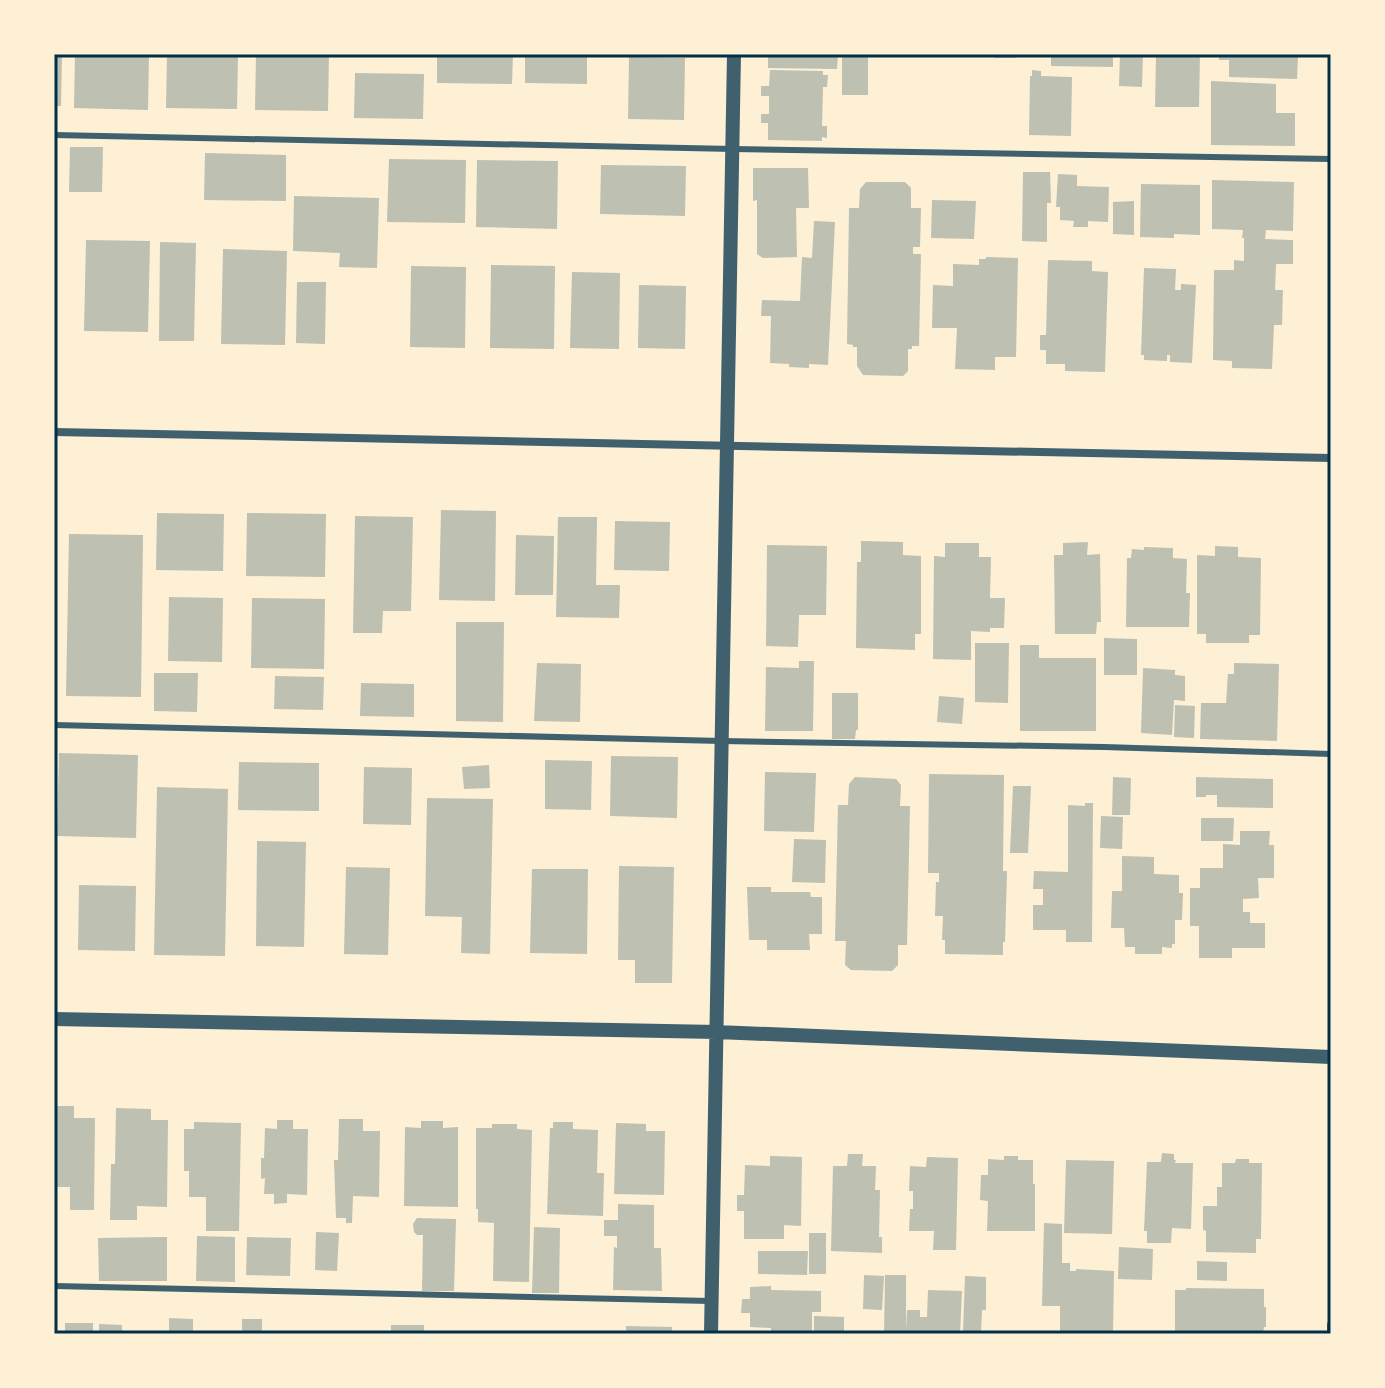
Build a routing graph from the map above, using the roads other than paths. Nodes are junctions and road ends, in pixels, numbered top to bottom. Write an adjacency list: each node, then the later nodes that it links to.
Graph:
1 (734, 54): 3 (street)
2 (54, 135): 3 (lane)
3 (733, 149): 4 (lane); 6 (street)
4 (1331, 159)
5 (54, 432): 6 (street)
6 (727, 445): 7 (street); 9 (street)
7 (1331, 458)
8 (54, 725): 9 (lane)
9 (722, 741): 10 (lane); 12 (street)
10 (1331, 754)
11 (54, 1019): 12 (street)
12 (717, 1032): 13 (street); 15 (street)
13 (1331, 1057)
14 (54, 1286): 15 (lane)
15 (712, 1302): 17 (street)
16 (1331, 1325): 18 (street)
17 (711, 1334)
18 (1331, 1334)

